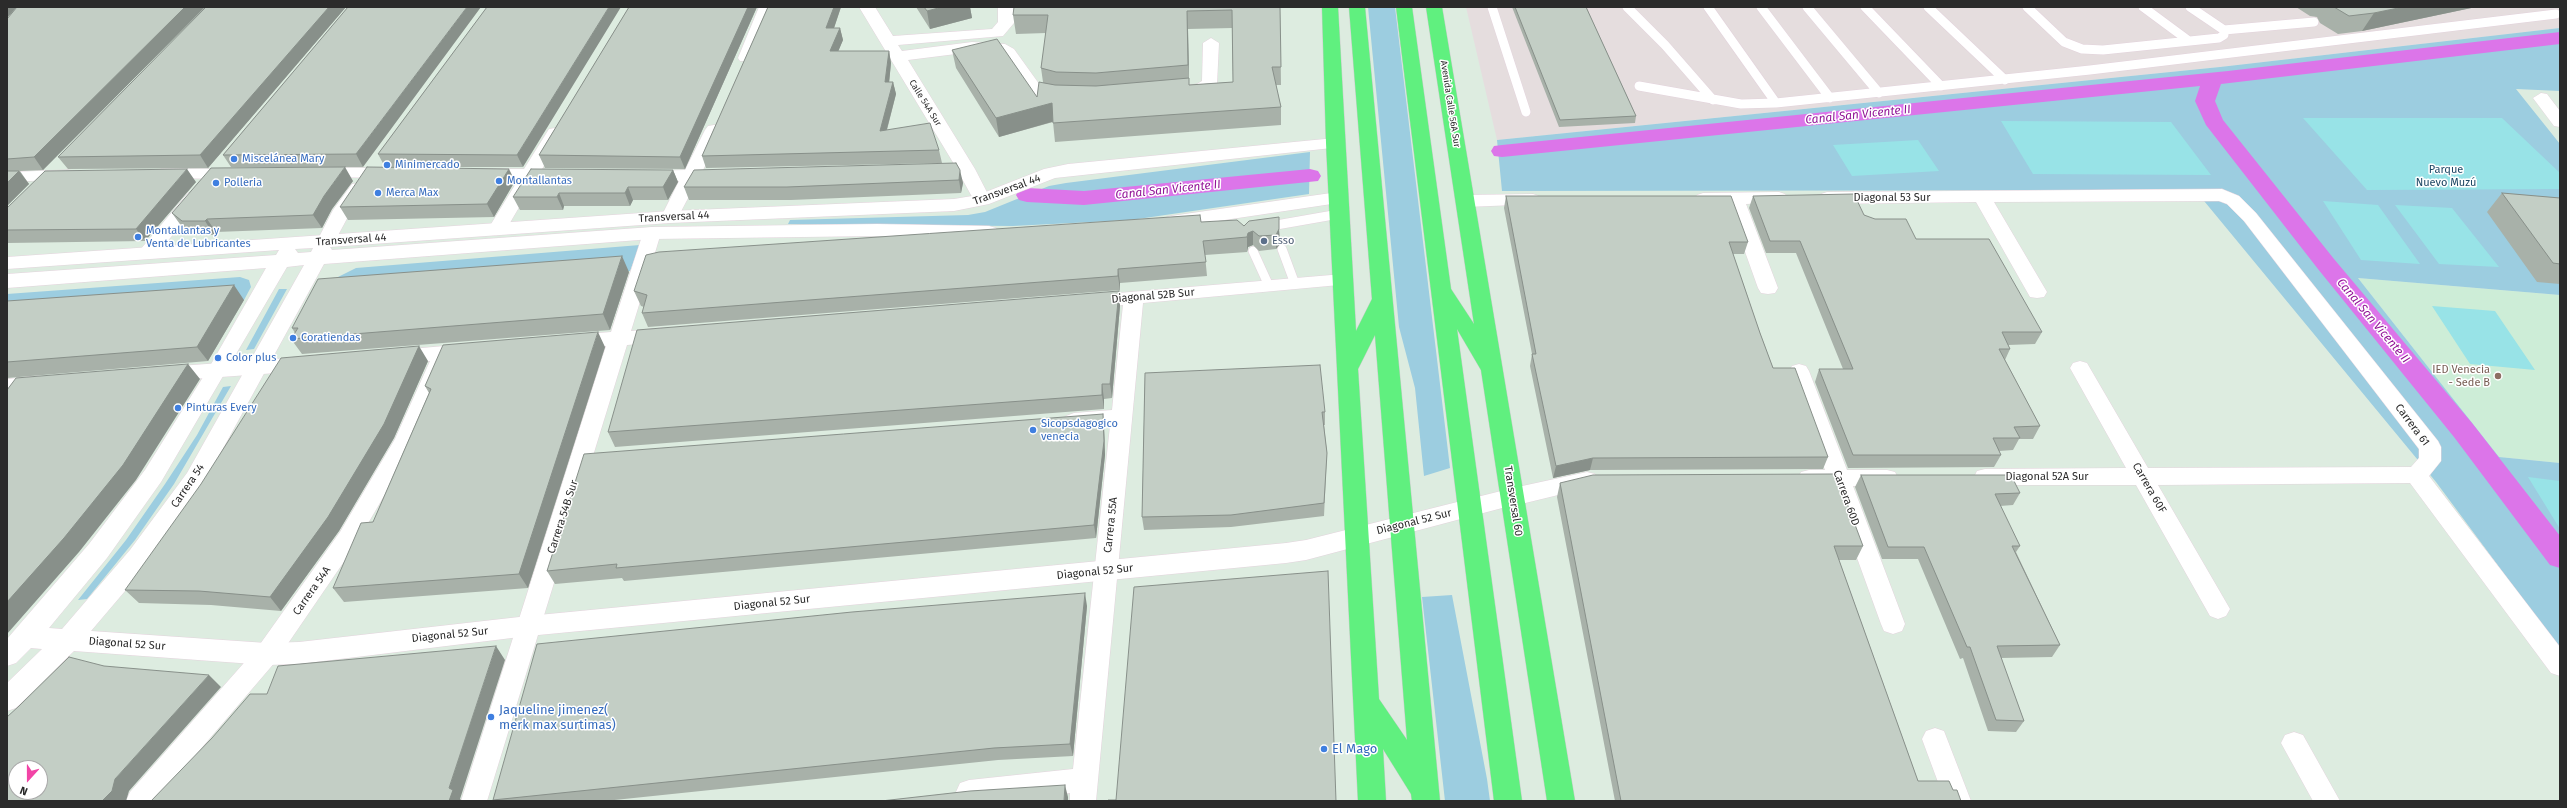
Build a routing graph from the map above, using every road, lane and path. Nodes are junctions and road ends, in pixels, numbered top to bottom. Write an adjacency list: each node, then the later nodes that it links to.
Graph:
1 (767, 7): 25 (street)
2 (867, 7): 21 (street, Calle 54A Sur)
3 (1006, 7): 21 (street)
4 (1330, 7): 40 (highway)
5 (1404, 7): 85 (highway)
6 (1434, 7): 67 (highway, Avenida Calle 56A Sur)
7 (1492, 7): 36 (lane)
8 (1627, 7): 34 (lane)
9 (1708, 7): 35 (lane)
10 (1761, 7): 32 (lane)
11 (1807, 7): 30 (lane)
12 (1865, 7): 28 (lane)
13 (1928, 7): 26 (lane)
14 (2027, 7): 22 (lane)
15 (2143, 7): 22 (lane)
16 (2190, 7): 20 (lane)
17 (1356, 8): 89 (highway)
18 (2556, 14): 26 (lane)
19 (2314, 22): 20 (lane)
20 (2224, 30): 22 (lane)
21 (887, 41): 24 (street, Calle 54A Sur)
22 (2189, 41)
23 (1211, 43): 29 (street)
24 (896, 57): 31 (street); 44 (street, Calle 54A Sur)
25 (739, 73)
26 (2005, 80): 28 (lane)
27 (1639, 86): 34 (lane)
28 (1940, 86): 30 (lane)
29 (1168, 92)
30 (1879, 93): 32 (lane)
31 (1083, 98)
32 (1830, 98): 35 (lane)
33 (2560, 99): 39 (street)
34 (1713, 100): 35 (lane)
35 (1776, 103)
36 (1526, 112)
37 (720, 116): 59 (street)
38 (562, 121): 53 (street)
39 (2560, 122)
40 (1335, 143): 65 (street, Transversal 44); 68 (highway)
41 (228, 156): 48 (street)
42 (66, 159): 57 (street)
43 (375, 166): 46 (street); 47 (street); 75 (street)
44 (966, 169): 45 (street); 65 (street, Calle 54A Sur)
45 (911, 171)
46 (304, 173)
47 (408, 173)
48 (213, 174): 49 (street); 52 (street); 78 (street)
49 (251, 174)
50 (469, 174): 53 (street)
51 (89, 175): 57 (street)
52 (143, 175)
53 (530, 175): 54 (street); 71 (street)
54 (576, 175)
55 (738, 175): 59 (street)
56 (7, 176): 57 (street)
57 (50, 176): 60 (street)
58 (630, 176): 59 (street)
59 (691, 176): 69 (street)
60 (34, 191)
61 (2222, 195): 62 (street, Diagonal 53 Sur); 112 (street, Carrera 61)
62 (1982, 197): 64 (street, Diagonal 53 Sur); 87 (street)
63 (1689, 199): 64 (street, Diagonal 53 Sur)
64 (1735, 199): 86 (street)
65 (982, 200): 69 (street, Transversal 44)
66 (1551, 200): 67 (street)
67 (1466, 201): 103 (highway, Transversal 60)
68 (1339, 206): 70 (street); 72 (lane); 81 (highway)
69 (670, 217): 71 (street, Transversal 44)
70 (1152, 225)
71 (497, 229): 75 (street, Transversal 44)
72 (1256, 229)
73 (1004, 232): 74 (street, Transversal 44)
74 (652, 233): 75 (street, Transversal 44); 92 (street, Carrera 54B Sur)
75 (318, 248): 78 (street, Transversal 44); 79 (street); 98 (street, Carrera 54)
76 (1282, 249): 83 (lane)
77 (1253, 251): 84 (lane)
78 (147, 254): 80 (street, Transversal 44)
79 (280, 262): 82 (street); 100 (street)
80 (7, 263)
81 (1343, 280): 83 (street, Diagonal 52B Sur); 101 (highway)
82 (7, 281)
83 (1295, 284): 84 (street, Diagonal 52B Sur)
84 (1269, 286): 88 (street, Diagonal 52B Sur)
85 (1441, 286): 103 (highway); 120 (highway)
86 (1768, 288)
87 (2037, 292)
88 (1134, 297): 90 (street, Diagonal 52B Sur); 108 (street, Carrera 55A)
89 (1382, 300): 101 (highway); 121 (highway)
90 (1071, 302)
91 (683, 333): 92 (street)
92 (620, 338): 93 (street); 111 (street, Carrera 54B Sur)
93 (558, 343)
94 (489, 349): 95 (street)
95 (443, 353): 96 (street); 129 (street, Carrera 54A)
96 (380, 358)
97 (324, 362): 98 (street)
98 (258, 367): 100 (street); 128 (street, Carrera 54)
99 (2080, 368): 113 (street, Carrera 60F)
100 (218, 370): 104 (street); 127 (street)
101 (1348, 370): 122 (highway)
102 (1799, 371): 116 (street, Carrera 60D)
103 (1493, 373): 119 (highway, Transversal 60)
104 (142, 376)
105 (55, 382): 106 (street)
106 (15, 385): 107 (street)
107 (7, 407)
108 (1122, 417): 109 (street); 123 (street, Carrera 55A)
109 (1050, 423)
110 (605, 458): 111 (street)
111 (581, 459): 126 (street, Carrera 54B Sur)
112 (2416, 475): 113 (street, Diagonal 52A Sur); 131 (street)
113 (2142, 476): 114 (street, Diagonal 52A Sur); 124 (street, Carrera 60F)
114 (1966, 477)
115 (1792, 478): 116 (street)
116 (1839, 478): 117 (street); 125 (street, Carrera 60D)
117 (1911, 478)
118 (1606, 479): 119 (street)
119 (1513, 497): 120 (street, Diagonal 52 Sur); 143 (highway, Transversal 60)
120 (1470, 508): 121 (street, Diagonal 52 Sur); 142 (highway)
121 (1402, 525): 122 (street, Diagonal 52 Sur); 138 (highway)
122 (1356, 537): 123 (street, Diagonal 52 Sur); 133 (highway)
123 (1107, 570): 126 (street, Diagonal 52 Sur); 136 (street, Carrera 55A)
124 (2218, 609)
125 (1893, 624)
126 (528, 626): 129 (street, Diagonal 52 Sur); 140 (street, Carrera 54B Sur)
127 (26, 637): 128 (street, Diagonal 52 Sur); 130 (street)
128 (68, 640): 129 (street, Diagonal 52 Sur); 132 (street, Carrera 54)
129 (267, 654): 139 (street, Carrera 54A)
130 (7, 656)
131 (2560, 666)
132 (7, 700)
133 (1365, 700): 138 (highway); 141 (highway)
134 (1935, 740): 144 (street)
135 (2294, 743): 145 (street)
136 (1084, 790): 137 (street)
137 (945, 794)
138 (1425, 796)
139 (139, 801)
140 (474, 801)
141 (1372, 801)
142 (1508, 801)
143 (1561, 801)
144 (1958, 801)
145 (2328, 801)

